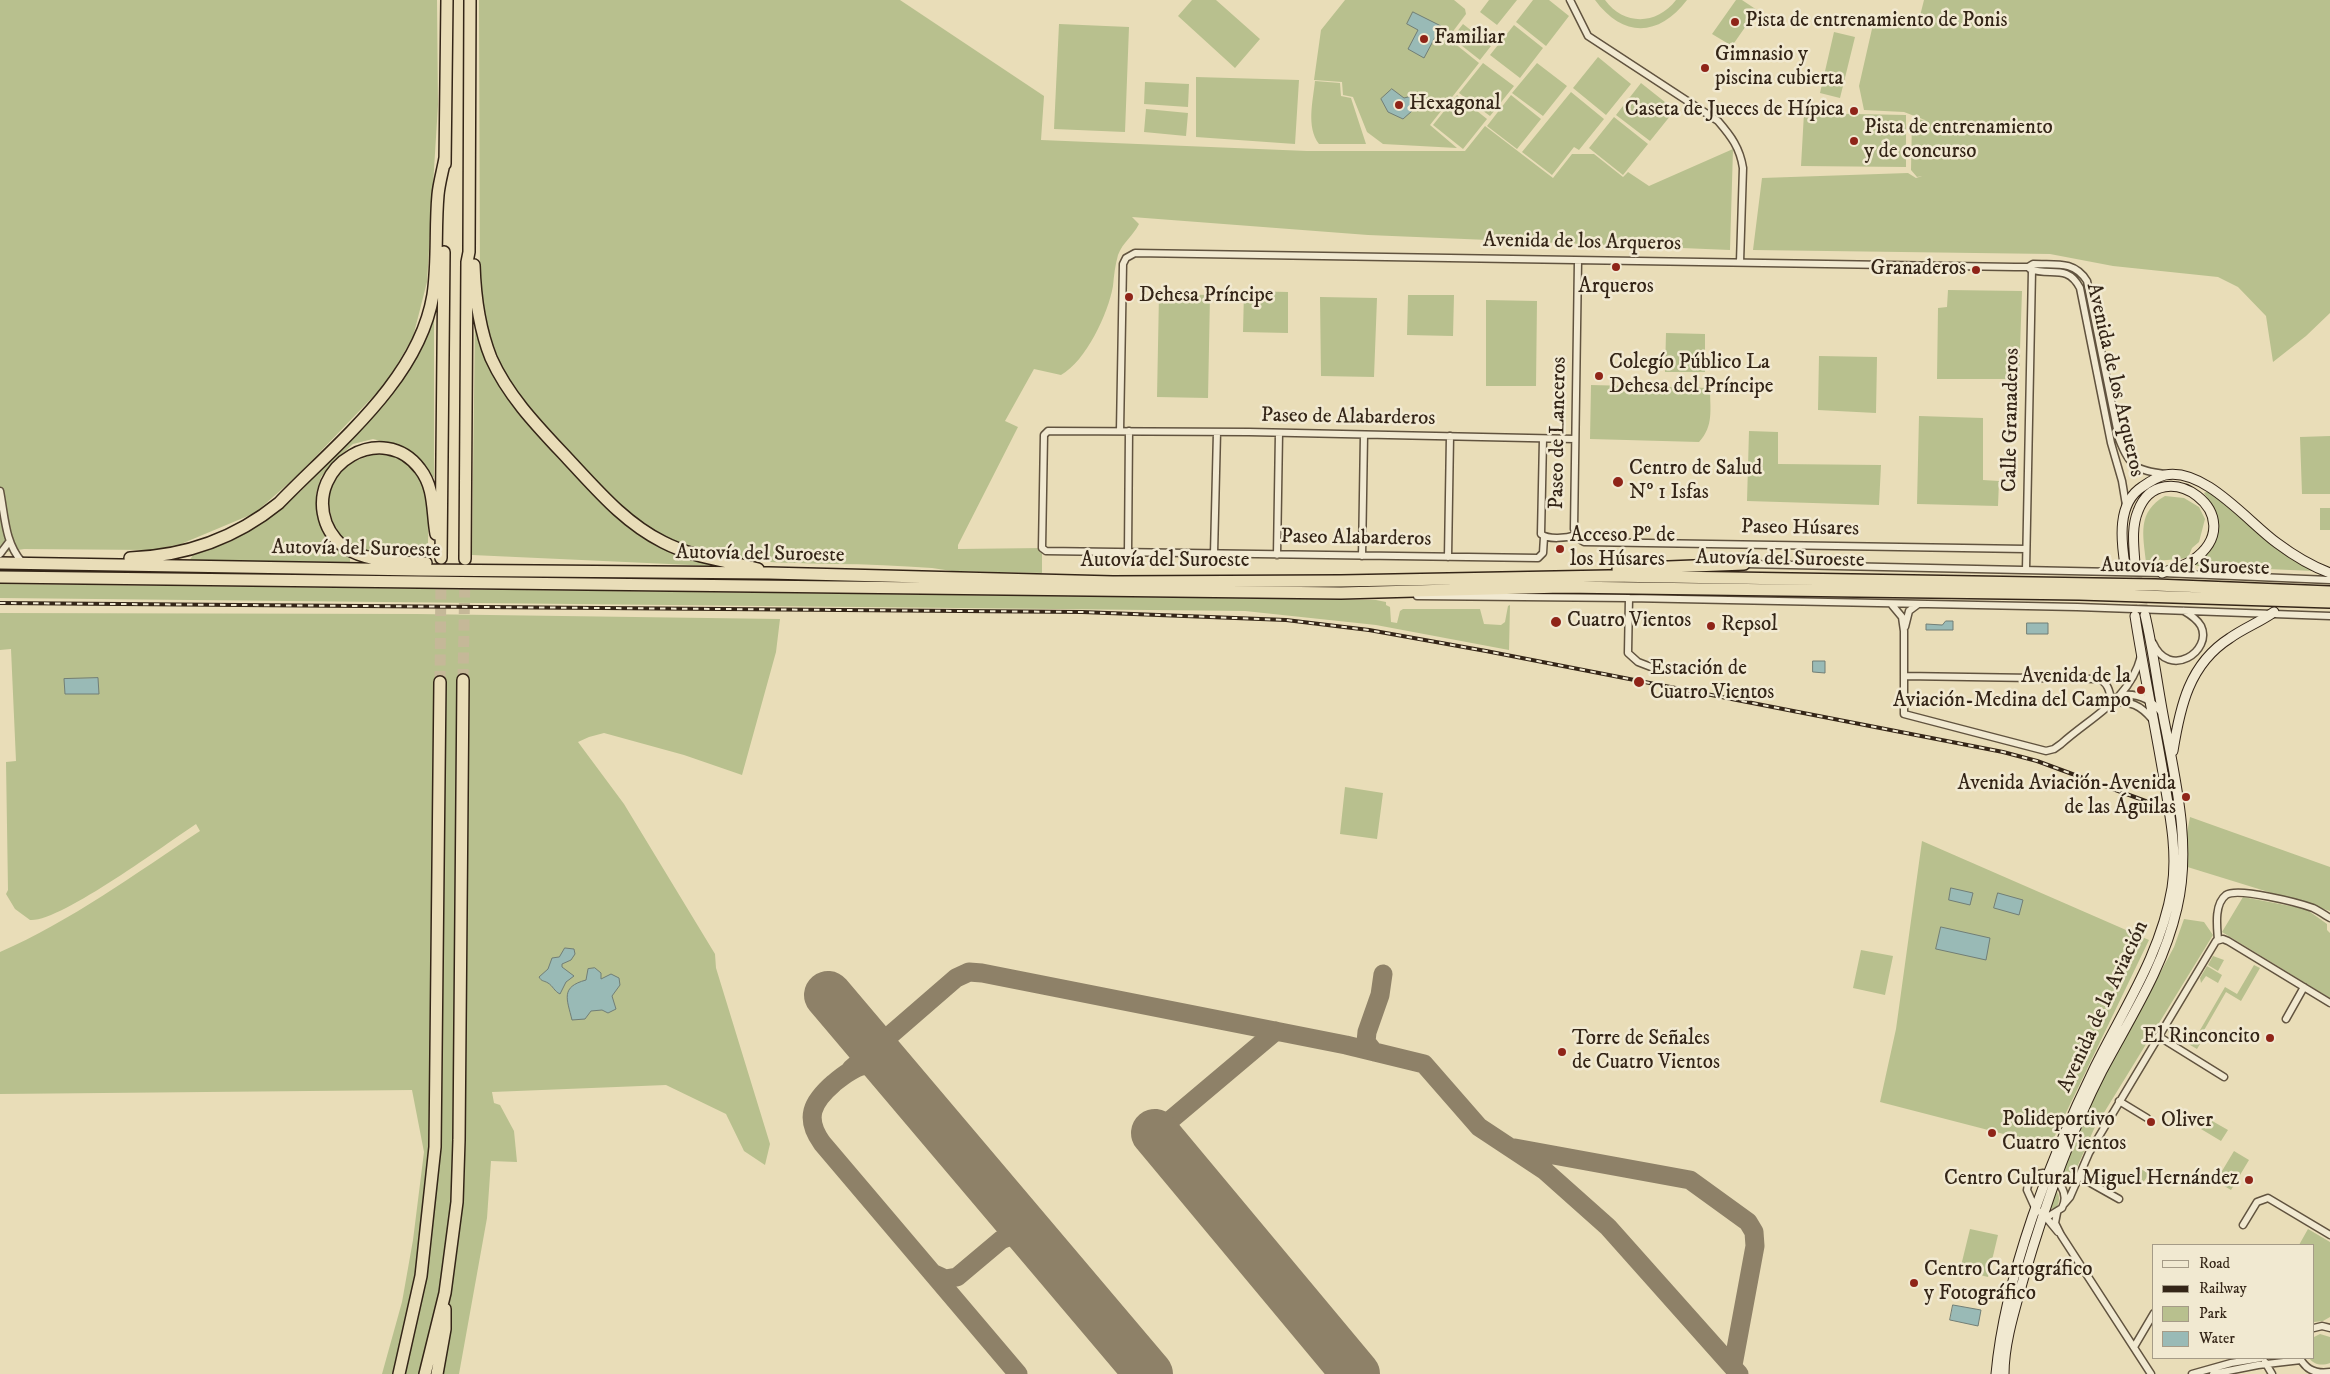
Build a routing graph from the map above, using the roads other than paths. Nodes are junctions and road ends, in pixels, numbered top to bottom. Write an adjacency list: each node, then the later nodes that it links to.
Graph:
1 (447, 0): 4 (highway)
2 (470, 0): 5 (highway)
3 (1570, 0): 7 (street)
4 (445, 158): 33 (highway); 38 (highway)
5 (470, 252): 30 (highway); 39 (highway)
6 (1578, 261): 7 (street, Avenida de los Arqueros); 9 (street, Avenida de los Arqueros); 16 (street, Paseo de Lanceros)
7 (1740, 262): 8 (street, Avenida de los Arqueros)
8 (2030, 269): 17 (street, Avenida de los Arqueros); 19 (street, Avenida de los Arqueros); 23 (street, Calle Granaderos)
9 (1120, 431): 10 (street, Paseo de Alabarderos); 24 (street, Paseo Alabarderos)
10 (1130, 431): 11 (street, Paseo de Alabarderos); 24 (street)
11 (1217, 432): 12 (street, Paseo de Alabarderos); 26 (street)
12 (1279, 433): 13 (street, Paseo de Alabarderos); 27 (street)
13 (1364, 435): 14 (street, Paseo de Alabarderos); 28 (street)
14 (1450, 436): 15 (street, Paseo de Alabarderos); 29 (street)
15 (1543, 439): 16 (street, Paseo de Alabarderos); 21 (street, Paseo de Lanceros)
16 (1575, 439): 20 (street, Paseo de Lanceros)
17 (2167, 474): 19 (main road); 41 (main road)
18 (0, 492): 22 (street)
19 (2126, 506): 36 (main road)
20 (1576, 535): 21 (street, Paseo de Lanceros); 23 (street, Paseo Húsares)
21 (1544, 536): 29 (street, Paseo Alabarderos)
22 (9, 542): 25 (street); 32 (street)
23 (2026, 549): 37 (street, Calle Granaderos)
24 (1128, 553): 26 (street, Paseo Alabarderos)
25 (0, 554)
26 (1214, 554): 27 (street, Paseo Alabarderos)
27 (1277, 555): 28 (street, Paseo Alabarderos)
28 (1362, 556): 29 (street, Paseo Alabarderos)
29 (1448, 557)
30 (465, 558)
31 (0, 563): 32 (highway, Autovía del Suroeste)
32 (23, 563): 33 (highway, Autovía del Suroeste)
33 (48, 563): 38 (highway, Autovía del Suroeste)
34 (1744, 564): 37 (street); 42 (highway)
35 (2135, 564): 40 (main road)
36 (2125, 565)
37 (2026, 570): 40 (street)
38 (586, 571): 39 (highway, Autovía del Suroeste)
39 (769, 572): 42 (highway, Autovía del Suroeste)
40 (2162, 573): 44 (street)
41 (2330, 573)
42 (1520, 576): 46 (highway, Autovía del Suroeste)
43 (0, 577): 45 (highway, Autovía del Suroeste)
44 (2330, 580)
45 (1378, 592): 47 (street); 48 (highway, Autovía del Suroeste)
46 (2330, 592)
47 (1629, 598): 49 (street); 59 (street)
48 (2330, 602)
49 (1892, 605): 50 (street); 56 (street)
50 (1917, 605): 51 (street); 56 (street)
51 (2183, 610): 52 (street); 57 (street, Avenida de la Aviación)
52 (2274, 612): 55 (street); 68 (main road)
53 (2145, 615): 57 (main road, Avenida de la Aviación)
54 (2135, 616): 58 (main road, Avenida de la Aviación)
55 (2330, 616)
56 (1904, 631): 60 (street)
57 (2149, 632): 66 (main road, Avenida de la Aviación)
58 (2141, 654): 63 (street); 64 (main road, Avenida de la Aviación)
59 (1651, 667)
60 (1904, 676): 65 (street); 65 (street)
61 (463, 680): 91 (highway)
62 (440, 682): 101 (highway)
63 (2121, 695): 64 (street); 65 (street)
64 (2149, 700): 66 (street); 67 (main road, Avenida de la Aviación)
65 (2112, 704): 67 (street)
66 (2164, 715): 68 (main road, Avenida de la Aviación)
67 (2154, 720): 80 (main road, Avenida de la Aviación)
68 (2172, 754): 80 (main road, Avenida de la Aviación)
69 (2316, 909): 70 (street); 71 (street); 72 (street)
70 (2330, 914)
71 (2330, 918)
72 (2216, 941): 73 (street); 76 (street)
73 (2304, 987): 74 (street); 75 (street)
74 (2330, 1003)
75 (2286, 1019)
76 (2158, 1036): 77 (street); 78 (street)
77 (2224, 1077)
78 (2119, 1101): 79 (street); 81 (street)
79 (2147, 1118)
80 (2055, 1179): 81 (street); 83 (street); 84 (main road, Avenida de la Aviación); 84 (street)
81 (2077, 1179): 82 (street); 83 (street)
82 (2119, 1199)
83 (2064, 1204): 85 (street)
84 (2040, 1213): 85 (street); 87 (street); 88 (main road, Avenida de la Aviación); 104 (main road, Avenida de la Aviación)
85 (2057, 1213): 89 (street)
86 (2243, 1225): 90 (street)
87 (2051, 1226): 88 (street); 89 (street)
88 (2038, 1230): 105 (main road, Avenida de la Aviación)
89 (2061, 1235): 95 (street)
90 (2330, 1235)
91 (445, 1293): 102 (highway); 103 (highway)
92 (2152, 1316): 95 (street)
93 (2330, 1327): 94 (street)
94 (2315, 1328)
95 (2134, 1348): 106 (street)
96 (2256, 1359): 107 (street)
97 (2261, 1359): 99 (street)
98 (2301, 1359): 99 (street); 100 (street)
99 (2266, 1364): 108 (street); 109 (street)
100 (2330, 1372)
101 (399, 1374)
102 (425, 1374)
103 (437, 1374)
104 (1996, 1374)
105 (2004, 1374)
106 (2151, 1374)
107 (2192, 1374)
108 (2213, 1374)
109 (2272, 1374)

